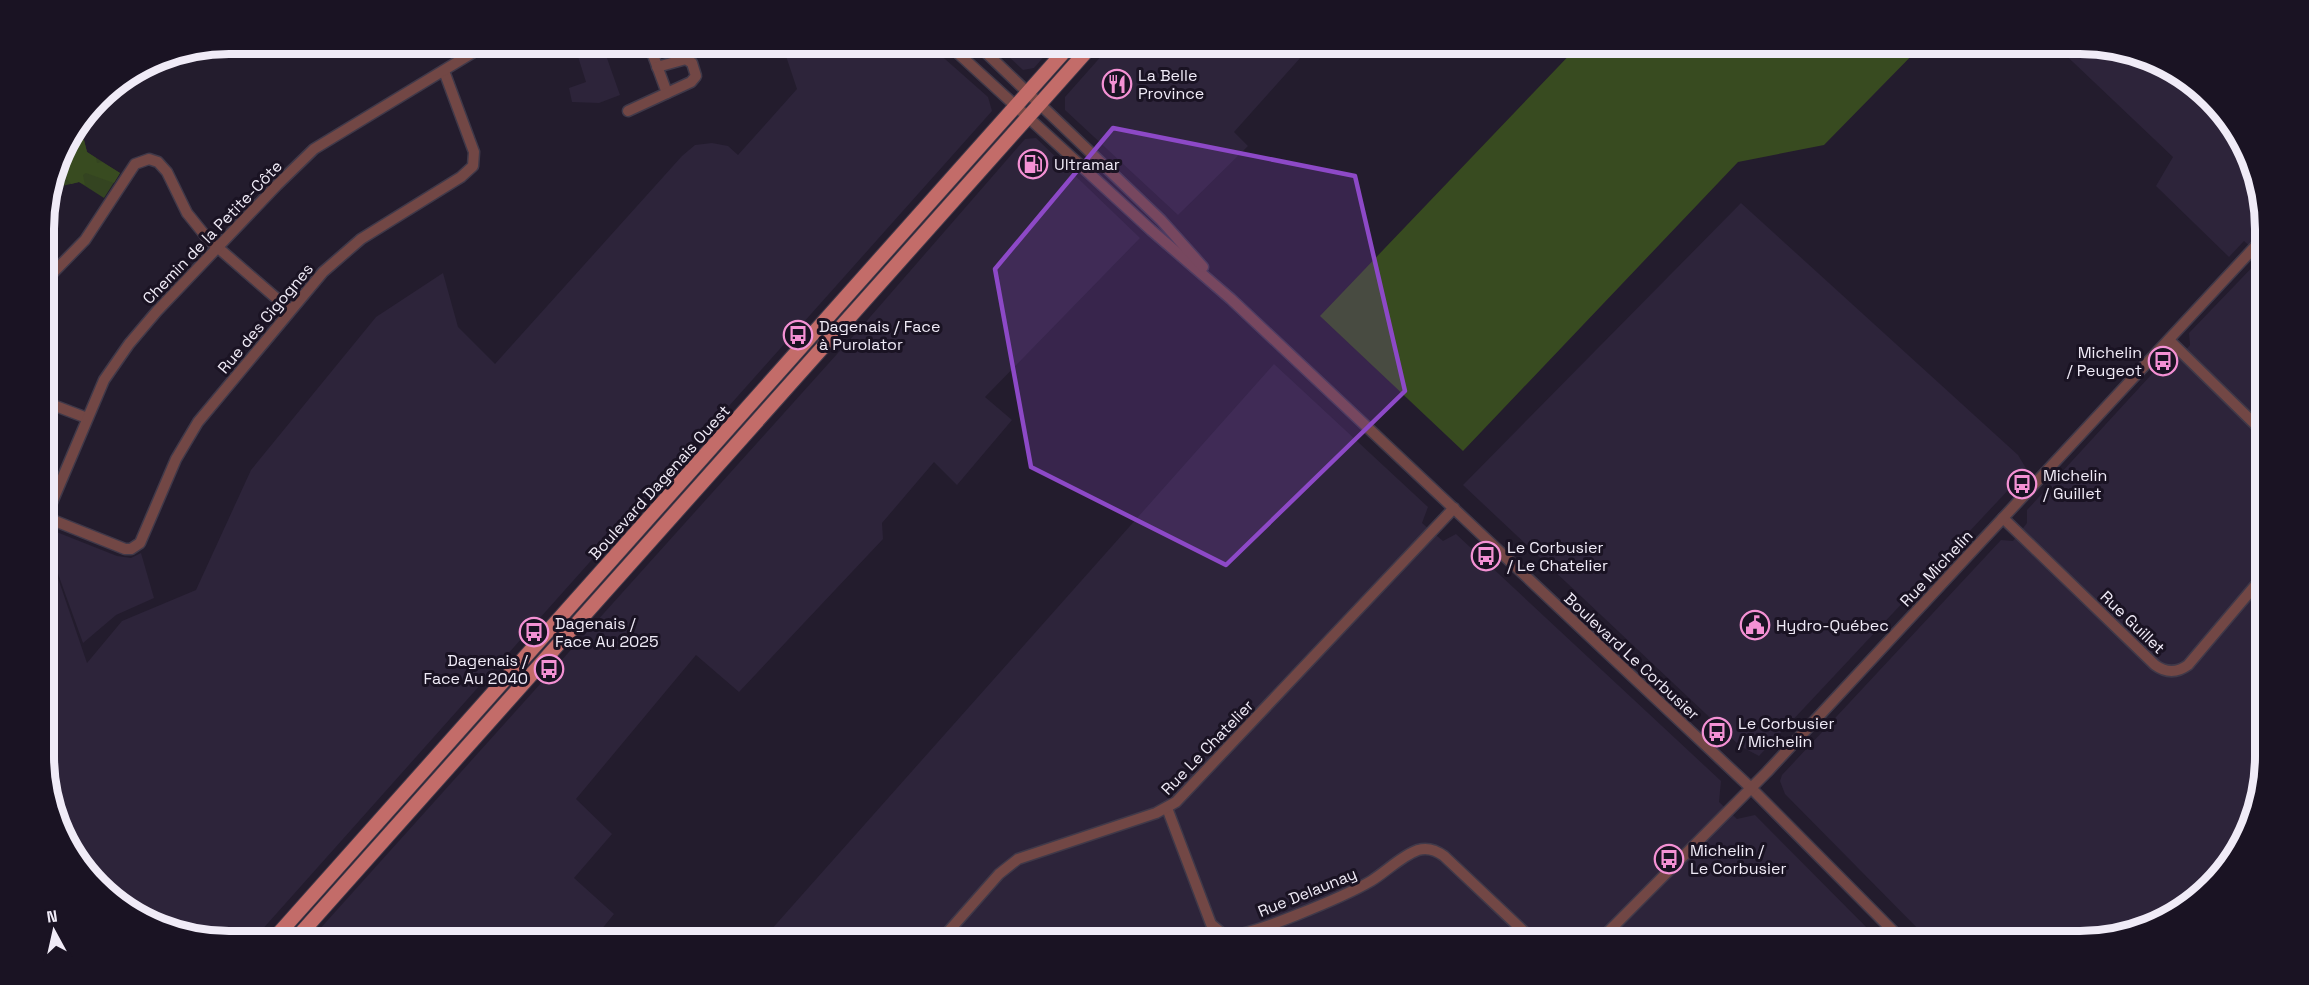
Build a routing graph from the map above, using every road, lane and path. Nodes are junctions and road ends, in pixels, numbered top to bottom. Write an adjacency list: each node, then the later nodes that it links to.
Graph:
1 (471, 54): 8 (street, Chemin de la Petite-Côte)
2 (652, 54): 7 (street)
3 (959, 54): 12 (street, Boulevard Le Corbusier)
4 (987, 54): 9 (street, Boulevard Le Corbusier)
5 (1062, 54): 9 (main road, Boulevard Dagenais Ouest)
6 (1084, 54): 11 (main road, Boulevard Dagenais Ouest)
7 (657, 67): 10 (street); 10 (street)
8 (444, 71): 15 (street, Chemin de la Petite-Côte); 19 (street, Rue des Cigognes)
9 (1028, 92): 11 (street, Boulevard Le Corbusier); 12 (main road, Boulevard Dagenais Ouest)
10 (667, 93): 13 (street)
11 (1039, 104): 14 (main road, Boulevard Dagenais Ouest); 18 (street, Boulevard Le Corbusier)
12 (1016, 105): 14 (street, Boulevard Le Corbusier); 31 (main road, Boulevard Dagenais Ouest)
13 (628, 111)
14 (1028, 116): 18 (street, Boulevard Le Corbusier); 32 (main road, Boulevard Dagenais Ouest)
15 (219, 247): 17 (street); 19 (street); 22 (street, Chemin de la Petite-Côte)
16 (2255, 247): 20 (street, Rue Michelin)
17 (54, 272)
18 (1231, 299): 25 (street, Boulevard Le Corbusier)
19 (290, 310): 27 (street, Rue des Cigognes)
20 (2169, 340): 23 (street); 26 (street, Rue Michelin)
21 (54, 405): 22 (street)
22 (87, 418): 24 (street, Chemin de la Petite-Côte)
23 (2255, 424)
24 (54, 497)
25 (1454, 508): 29 (street, Boulevard Le Corbusier); 30 (street, Rue Le Chatelier)
26 (2004, 518): 28 (street, Rue Guillet); 29 (street, Rue Michelin)
27 (54, 522)
28 (2255, 586)
29 (1751, 788): 37 (street, Rue Michelin); 38 (street, Boulevard Le Corbusier)
30 (1167, 808): 33 (street, Rue Le Chatelier); 34 (street, Rue Delaunay)
31 (282, 931)
32 (304, 931)
33 (949, 931)
34 (1219, 931)
35 (1250, 931): 36 (street, Rue Delaunay)
36 (1523, 931)
37 (1609, 931)
38 (1893, 931)

